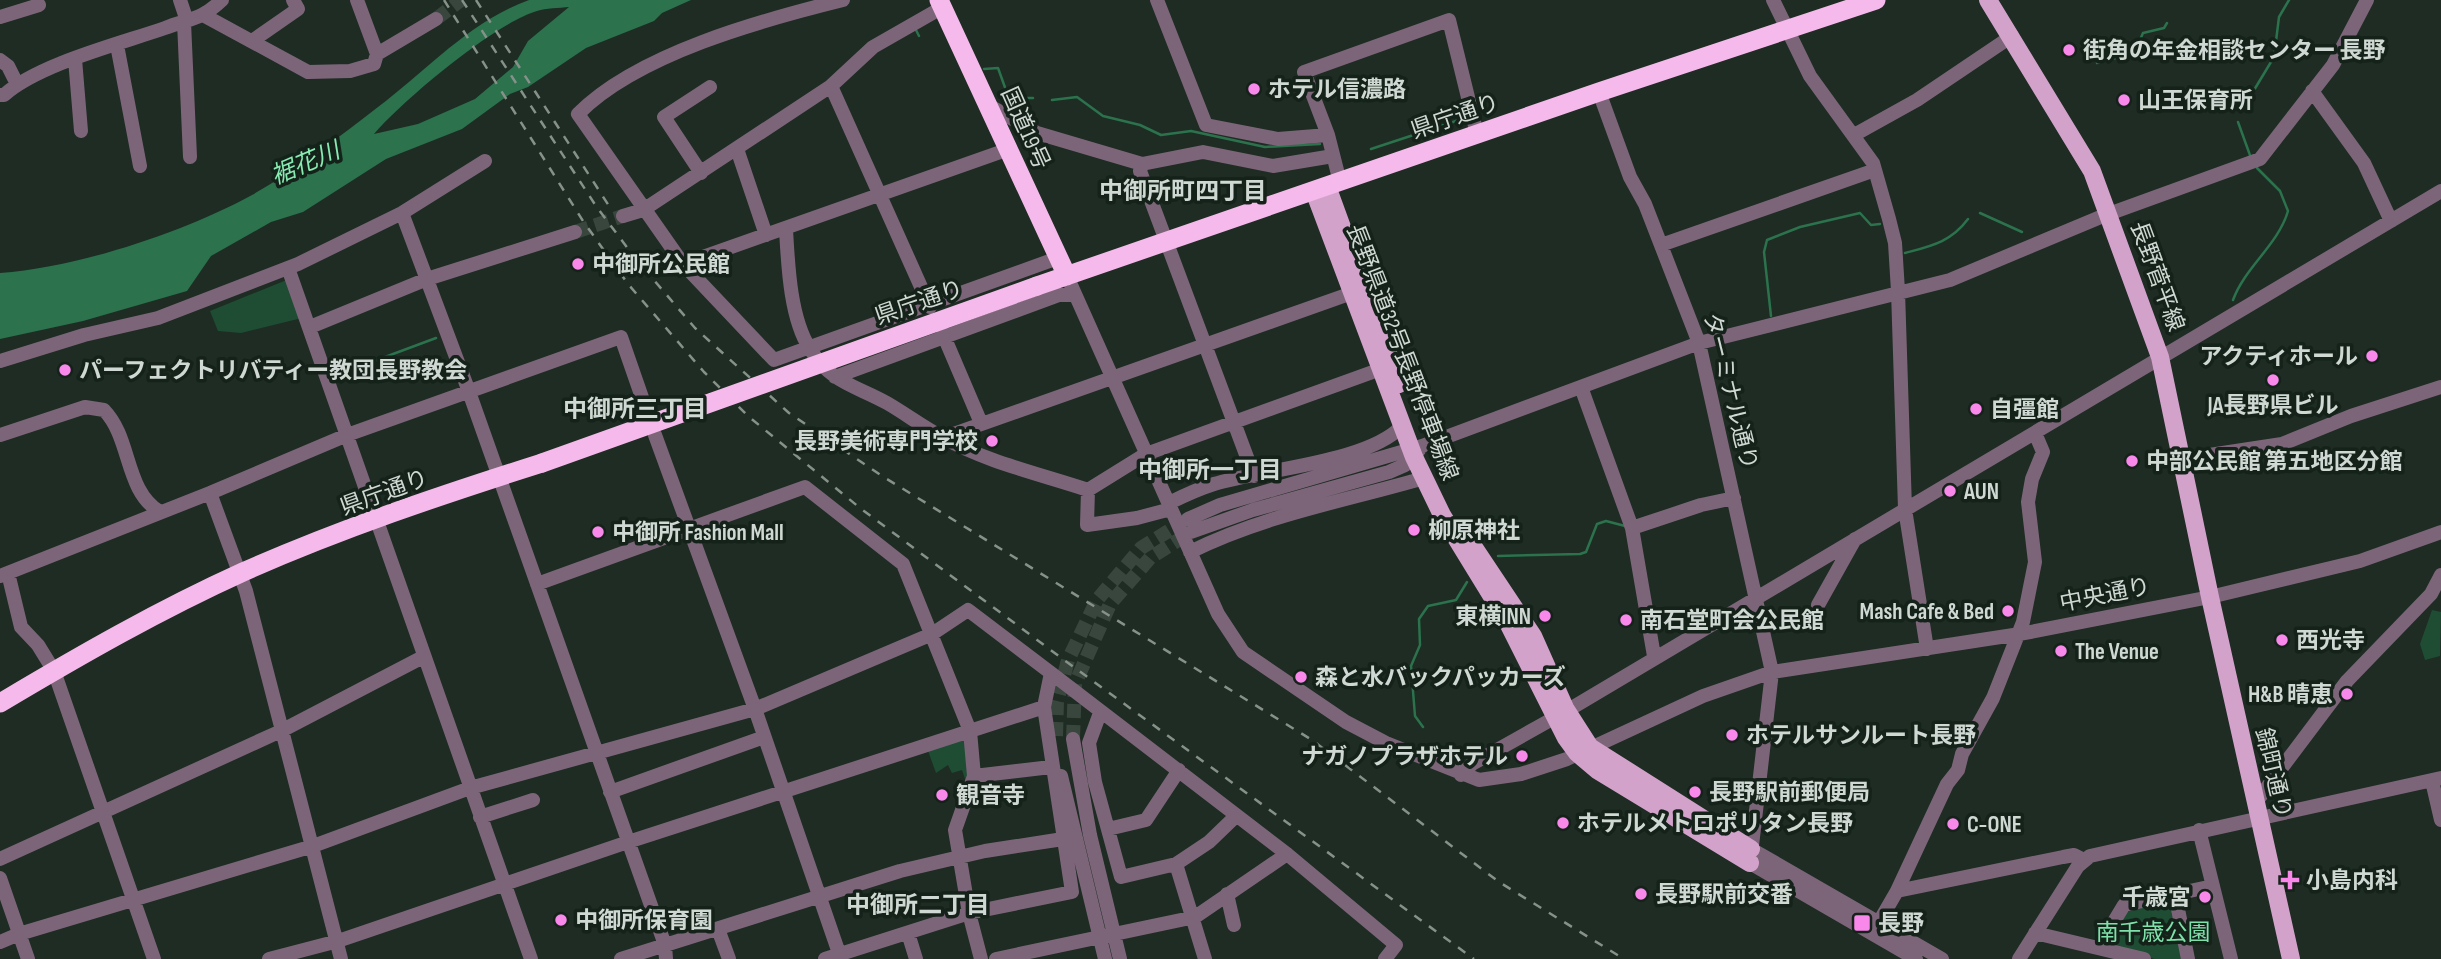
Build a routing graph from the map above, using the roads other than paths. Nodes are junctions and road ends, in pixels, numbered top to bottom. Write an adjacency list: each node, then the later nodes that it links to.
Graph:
1 (180, 0): 16 (street)
2 (222, 0): 13 (street)
3 (293, 0): 19 (street)
4 (357, 0): 21 (street)
5 (843, 0): 47 (street)
6 (1157, 0): 32 (street)
7 (1773, 0): 17 (street)
8 (1876, 0): 17 (highway, 県庁通り)
9 (1988, 0): 18 (main road, 長野菅平線)
10 (2367, 0): 27 (street)
11 (941, 3): 25 (street); 30 (highway, 国道19号)
12 (39, 5): 14 (street)
13 (205, 16): 16 (street); 19 (street)
14 (0, 17)
15 (436, 19): 21 (street)
16 (186, 21): 20 (street); 38 (street)
17 (1788, 28): 28 (highway, 県庁通り); 34 (street)
18 (2012, 36): 34 (street); 49 (main road, 長野菅平線)
19 (252, 41): 21 (street)
20 (117, 45): 22 (street); 41 (street)
21 (377, 54)
22 (75, 59): 24 (street); 31 (street)
23 (0, 60): 24 (street)
24 (17, 84): 29 (street)
25 (831, 86): 35 (street); 46 (street)
26 (710, 87): 43 (street)
27 (2312, 91): 49 (street); 51 (street)
28 (1599, 92): 33 (highway, 県庁通り); 56 (street, ターミナル通り)
29 (1, 97)
30 (990, 106): 36 (highway, 国道19号); 40 (street)
31 (80, 131)
32 (1328, 135): 33 (street); 37 (street)
33 (1477, 135): 44 (highway, 県庁通り)
34 (1854, 135): 42 (street)
35 (737, 149): 43 (street); 54 (street)
36 (1009, 149): 46 (street); 57 (highway, 国道19号)
37 (1333, 156): 40 (street); 44 (street)
38 (190, 157)
39 (485, 161): 48 (street)
40 (1142, 164): 55 (street)
41 (140, 166)
42 (1875, 170): 56 (street); 62 (street)
43 (701, 173): 47 (street)
44 (1327, 186): 55 (highway, 県庁通り); 63 (main road, 長野県道32号長野停車場線); 88 (main road, 長野県道32号長野停車場線)
45 (2441, 191): 51 (street)
46 (880, 196): 52 (street); 65 (street)
47 (643, 210): 50 (street); 58 (street)
48 (402, 213): 59 (street); 61 (street)
49 (2109, 214): 62 (street); 71 (main road, 長野菅平線)
50 (623, 216)
51 (2391, 221): 71 (street)
52 (786, 229): 54 (street); 70 (street)
53 (575, 232): 61 (street)
54 (766, 235): 58 (street)
55 (1165, 241): 60 (highway, 県庁通り); 69 (street)
56 (1661, 245): 68 (street, ターミナル通り)
57 (1058, 258): 60 (highway, 国道19号); 65 (street)
58 (683, 264): 70 (street)
59 (288, 268): 66 (street); 72 (street)
60 (1067, 276): 64 (street, 中央通り); 91 (highway, 県庁通り, bridge)
61 (427, 279): 66 (street); 78 (street)
62 (1898, 291): 68 (street); 98 (street)
63 (1353, 293): 69 (street); 73 (main road, 長野県道32号長野停車場線)
64 (1075, 295): 67 (street); 75 (street, 中央通り)
65 (929, 306): 70 (street)
66 (310, 327): 85 (street)
67 (943, 335): 74 (street); 81 (street)
68 (1699, 343): 76 (street); 96 (street, ターミナル通り)
69 (1204, 344): 75 (street); 80 (street)
70 (809, 348): 74 (street)
71 (2160, 356): 83 (street); 90 (main road, 長野菅平線)
72 (0, 361)
73 (1381, 369): 80 (street); 82 (main road, 長野県道32号長野停車場線)
74 (835, 377): 87 (street)
75 (1112, 377): 81 (street); 89 (street, 中央通り)
76 (1581, 387): 88 (street); 103 (street)
77 (2441, 387): 90 (street)
78 (468, 389): 79 (street); 85 (street); 91 (street)
79 (646, 409)
80 (1234, 422): 89 (street); 92 (street)
81 (981, 423): 87 (street)
82 (1402, 426): 88 (main road, 長野県道32号長野停車場線); 92 (street)
83 (2035, 433): 98 (street); 115 (street)
84 (0, 435): 99 (street)
85 (346, 435): 95 (street); 100 (street)
86 (655, 435): 102 (street)
87 (942, 438): 94 (street)
88 (1416, 451): 93 (main road, 長野県道32号長野停車場線); 101 (street); 126 (main road, 長野県道32号長野停車場線)
89 (1146, 454): 94 (street); 97 (street, 中央通り)
90 (2183, 459): 111 (main road, 長野菅平線)
91 (499, 476): 100 (highway, 県庁通り); 110 (street)
92 (1254, 476): 97 (street)
93 (1424, 478): 106 (street); 126 (main road, 長野県道32号長野停車場線)
94 (1088, 489): 97 (street)
95 (209, 493): 99 (street); 107 (street)
96 (1734, 498): 103 (street); 112 (street, ターミナル通り)
97 (1170, 506): 106 (street, 中央通り)
98 (1905, 509): 105 (street); 116 (street)
99 (160, 512): 108 (street)
100 (376, 521): 107 (highway, 県庁通り); 118 (street)
101 (1189, 525)
102 (689, 528): 110 (street); 114 (street); 124 (street)
103 (1632, 528): 117 (street)
104 (2441, 532): 111 (street, 中央通り)
105 (1856, 539): 112 (street); 113 (street)
106 (1190, 552): 136 (street, 中央通り)
107 (240, 573): 119 (highway, 県庁通り); 127 (street)
108 (4, 574): 119 (street)
109 (2441, 575): 143 (street)
110 (537, 584): 133 (street)
111 (2210, 597): 115 (street, 中央通り); 143 (main road, 錦町通り)
112 (1755, 598): 117 (street); 120 (street, ターミナル通り)
113 (1818, 605)
114 (932, 634): 121 (street); 124 (street); 128 (street)
115 (2020, 634): 116 (street, 中央通り); 163 (street)
116 (1927, 649): 120 (street, 中央通り)
117 (1654, 656): 126 (street)
118 (423, 657): 127 (street); 139 (street)
119 (54, 671): 122 (highway, 県庁通り); 144 (street)
120 (1772, 672): 132 (street, 中央通り); 158 (street, ターミナル通り)
121 (1051, 673): 123 (street); 125 (street)
122 (0, 703)
123 (1044, 708): 128 (street); 134 (street)
124 (755, 709): 130 (street); 133 (street)
125 (1100, 713): 135 (street); 148 (street)
126 (1559, 713): 132 (main road, 長野県道32号長野停車場線); 136 (street)
127 (281, 731): 144 (street); 152 (street)
128 (970, 731): 137 (street); 141 (street)
129 (1056, 736): 176 (street)
130 (764, 737): 140 (street); 141 (street)
131 (1073, 739): 176 (street)
132 (1583, 750): 136 (street, 中央通り); 158 (main road, 長野県道32号長野停車場線)
133 (595, 753): 139 (street); 140 (street)
134 (1051, 767): 137 (street); 150 (street)
135 (1179, 770): 145 (street); 148 (street)
136 (1461, 775)
137 (974, 776): 154 (street)
138 (2437, 779): 143 (street); 147 (street)
139 (470, 788): 146 (street); 152 (street)
140 (610, 792): 151 (street)
141 (783, 793): 151 (street); 164 (street)
142 (533, 800): 146 (street)
143 (2258, 809): 149 (street); 204 (main road, 錦町通り)
144 (105, 811): 155 (street); 167 (street)
145 (1236, 816): 153 (street); 157 (street)
146 (480, 817): 161 (street)
147 (2441, 820)
148 (1108, 829): 157 (street)
149 (2199, 830): 156 (street); 162 (street)
150 (1063, 839): 154 (street); 168 (street)
151 (628, 842): 161 (street); 180 (street)
152 (313, 846): 167 (street); 177 (street)
153 (1287, 854): 165 (street); 197 (street)
154 (958, 856): 164 (street); 168 (street)
155 (0, 859)
156 (2084, 860): 163 (street); 174 (street)
157 (1176, 864): 169 (street)
158 (1753, 864): 159 (street); 159 (street); 198 (street)
159 (1778, 865): 170 (street)
160 (0, 878): 175 (street)
161 (503, 884): 177 (street); 187 (street)
162 (2213, 886): 166 (street); 203 (street)
163 (1897, 891): 170 (street)
164 (819, 894): 172 (street); 182 (street)
165 (1227, 894): 169 (street); 171 (street)
166 (2175, 894): 179 (street); 202 (street)
167 (135, 901): 175 (street); 184 (street)
168 (969, 913): 173 (street); 192 (street)
169 (1195, 917): 176 (street); 196 (street)
170 (1880, 922): 199 (street)
171 (1234, 925)
172 (718, 929): 180 (street); 189 (street)
173 (908, 933): 182 (street); 191 (street)
174 (2035, 933): 179 (street); 200 (street)
175 (19, 934): 178 (street); 183 (street)
176 (1107, 936): 181 (street); 194 (street); 195 (street)
177 (338, 941): 185 (street); 186 (street)
178 (0, 942)
179 (2098, 948): 201 (street)
180 (665, 952): 188 (street)
181 (1038, 955): 193 (street)
182 (840, 956): 190 (street)
183 (28, 959)
184 (154, 959)
185 (269, 959)
186 (341, 959)
187 (531, 959)
188 (621, 959)
189 (729, 959)
190 (825, 959)
191 (916, 959)
192 (981, 959)
193 (996, 959)
194 (1105, 959)
195 (1120, 959)
196 (1205, 959)
197 (1385, 959)
198 (1916, 959)
199 (1942, 959)
200 (2019, 959)
201 (2144, 959)
202 (2189, 959)
203 (2231, 959)
204 (2291, 959)

